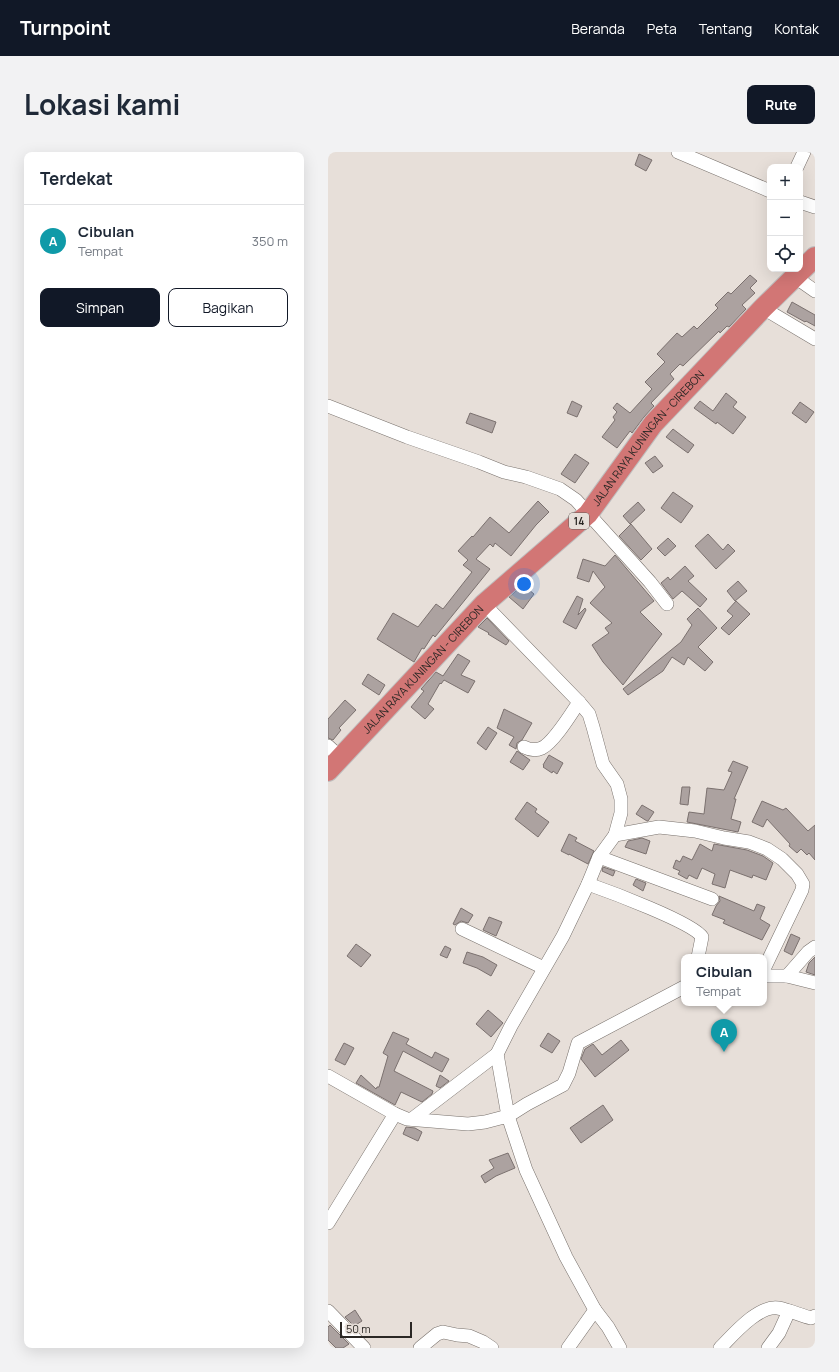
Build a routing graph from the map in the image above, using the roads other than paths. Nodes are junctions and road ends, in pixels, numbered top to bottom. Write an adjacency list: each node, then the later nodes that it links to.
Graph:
1 (678, 152): 4 (street)
2 (804, 152): 3 (street)
3 (798, 164)
4 (767, 190)
5 (803, 203): 6 (street)
6 (815, 207)
7 (815, 257): 8 (highway, JALAN RAYA KUNINGAN - CIREBON / 14)
8 (795, 277): 9 (street); 10 (highway, JALAN RAYA KUNINGAN - CIREBON / 14)
9 (815, 291)
10 (763, 308): 11 (street); 13 (highway, JALAN RAYA KUNINGAN - CIREBON / 14)
11 (815, 340)
12 (328, 406): 13 (street)
13 (588, 514): 14 (highway, JALAN RAYA KUNINGAN - CIREBON / 14); 15 (street)
14 (484, 604): 16 (street); 18 (highway, JALAN RAYA KUNINGAN - CIREBON / 14)
15 (667, 604)
16 (579, 702): 17 (street); 19 (street)
17 (524, 747)
18 (332, 758)
19 (615, 835): 20 (street); 26 (street)
20 (599, 857): 21 (street); 22 (street)
21 (588, 884): 25 (street); 27 (street)
22 (712, 899)
23 (462, 929): 27 (street)
24 (815, 947): 29 (street)
25 (699, 954)
26 (767, 964)
27 (544, 968): 32 (street)
28 (767, 976): 29 (street)
29 (787, 976): 30 (street)
30 (815, 983)
31 (681, 988): 35 (street)
32 (497, 1054): 35 (street); 36 (street)
33 (329, 1077): 34 (street)
34 (395, 1114): 36 (street); 37 (street)
35 (508, 1116): 36 (street); 38 (street)
36 (412, 1119)
37 (328, 1223)
38 (595, 1310): 45 (street); 46 (street)
39 (328, 1311): 42 (street)
40 (789, 1311): 41 (street); 47 (street); 48 (street)
41 (815, 1316)
42 (364, 1348)
43 (420, 1348): 44 (street)
44 (492, 1348)
45 (568, 1348)
46 (620, 1348)
47 (720, 1348)
48 (768, 1348)

